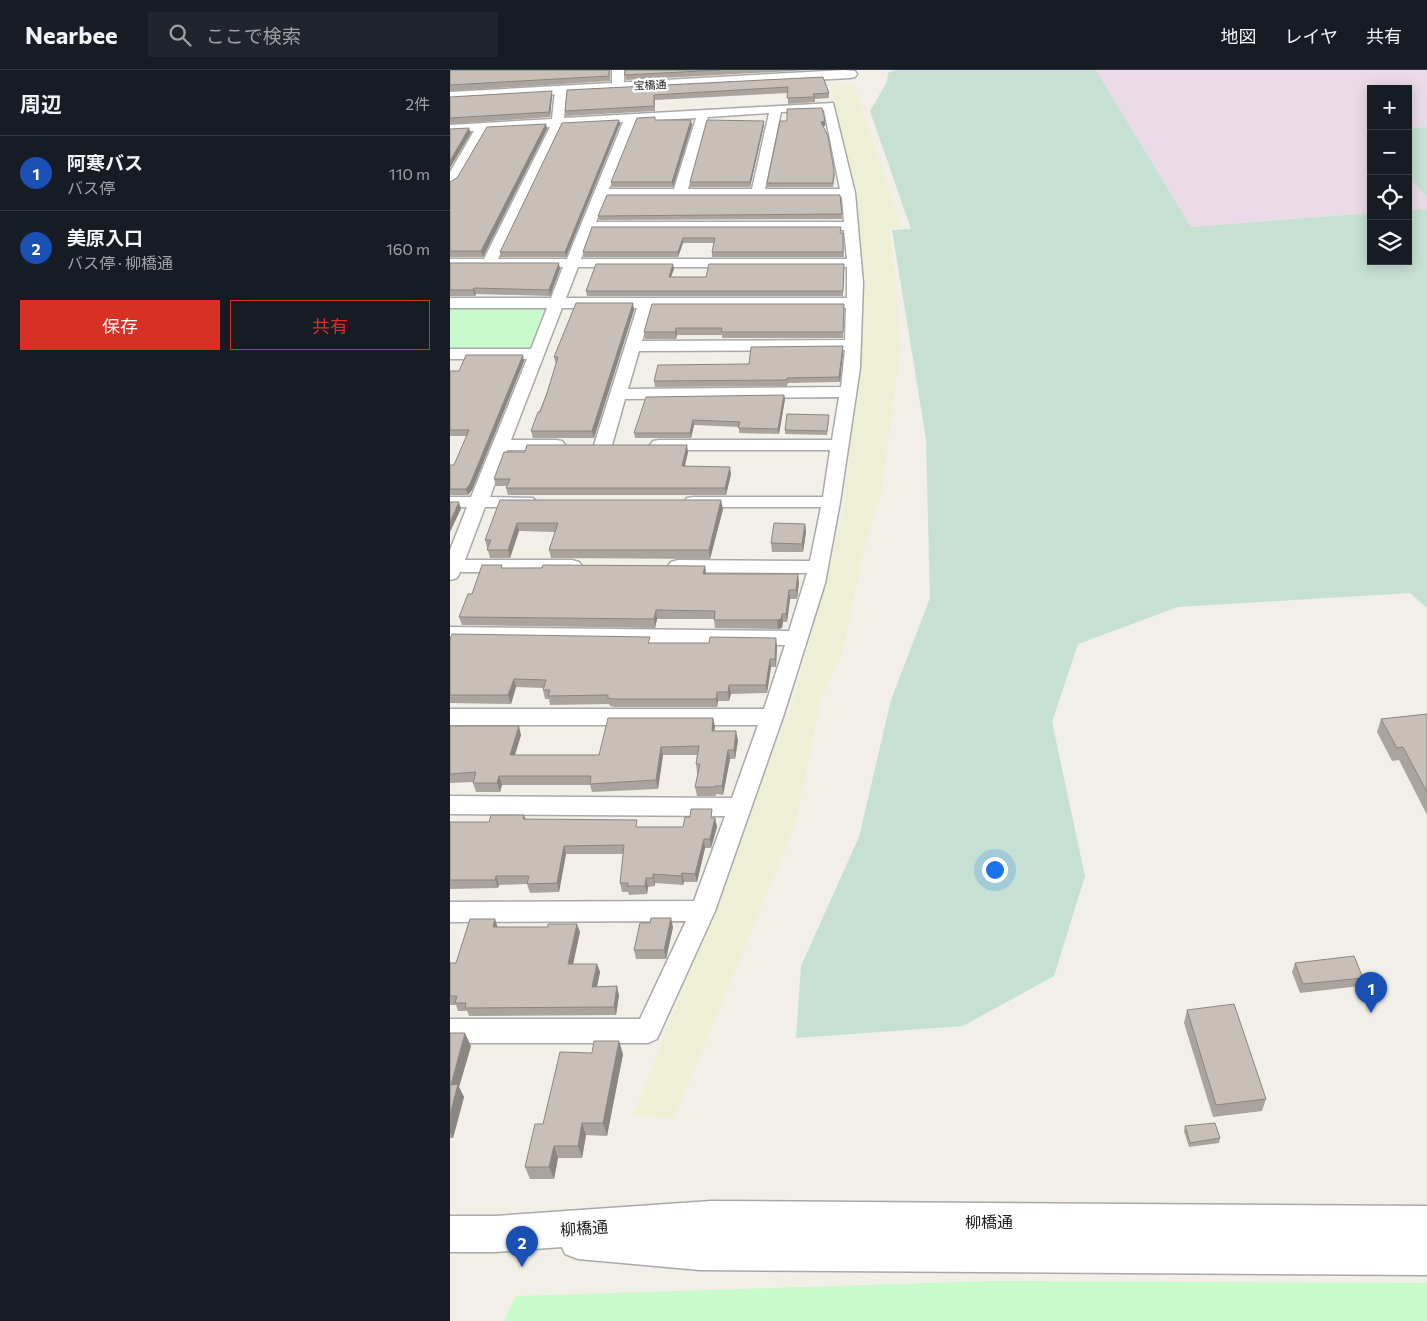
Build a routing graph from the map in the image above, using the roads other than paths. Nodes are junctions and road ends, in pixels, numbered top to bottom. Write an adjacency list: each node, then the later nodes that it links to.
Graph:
1 (618, 70): 3 (street)
2 (850, 74): 3 (street, 宝橋通)
3 (618, 87): 4 (street, 宝橋通)
4 (561, 90): 5 (street, 宝橋通); 9 (street)
5 (450, 96)
6 (776, 110): 7 (street); 14 (street); 16 (street)
7 (703, 114): 8 (street); 13 (street)
8 (632, 118): 9 (street); 15 (street)
9 (558, 122): 10 (street); 21 (street)
10 (483, 127): 11 (street); 12 (street)
11 (450, 129)
12 (450, 183)
13 (680, 192): 14 (street); 15 (street)
14 (758, 192): 16 (street)
15 (601, 193): 17 (street)
16 (848, 193): 18 (street)
17 (587, 226): 18 (street); 19 (street)
18 (851, 226): 22 (street)
19 (574, 262): 21 (street); 22 (street); 24 (street)
20 (450, 263): 21 (street)
21 (489, 263)
22 (855, 263): 26 (street)
23 (450, 302): 24 (street)
24 (558, 302): 25 (street); 30 (street)
25 (646, 302): 26 (street); 28 (street)
26 (854, 302): 27 (street)
27 (853, 345): 28 (street); 31 (street)
28 (633, 346): 32 (street)
29 (450, 354): 30 (street)
30 (537, 354): 33 (street)
31 (848, 392): 32 (street); 37 (street)
32 (619, 394): 34 (street)
33 (501, 445): 34 (street); 39 (street)
34 (603, 445): 35 (street)
35 (623, 445)
36 (643, 445): 37 (street)
37 (841, 445): 42 (street)
38 (450, 502): 39 (street)
39 (478, 502): 40 (street); 46 (street)
40 (547, 502)
41 (674, 502): 42 (street)
42 (831, 502): 45 (street)
43 (591, 566): 46 (street)
44 (660, 566): 45 (street)
45 (818, 567): 48 (street)
46 (452, 570)
47 (450, 634): 48 (street)
48 (797, 638): 50 (street)
49 (450, 716): 50 (street)
50 (772, 717): 52 (street)
51 (450, 805): 52 (street)
52 (740, 807): 53 (street)
53 (703, 911): 54 (street); 55 (street)
54 (450, 912)
55 (450, 1031)
56 (1427, 1224): 58 (street, 柳橋通)
57 (450, 1234): 58 (street)
58 (495, 1234): 59 (street, 柳橋通)
59 (1427, 1257)

